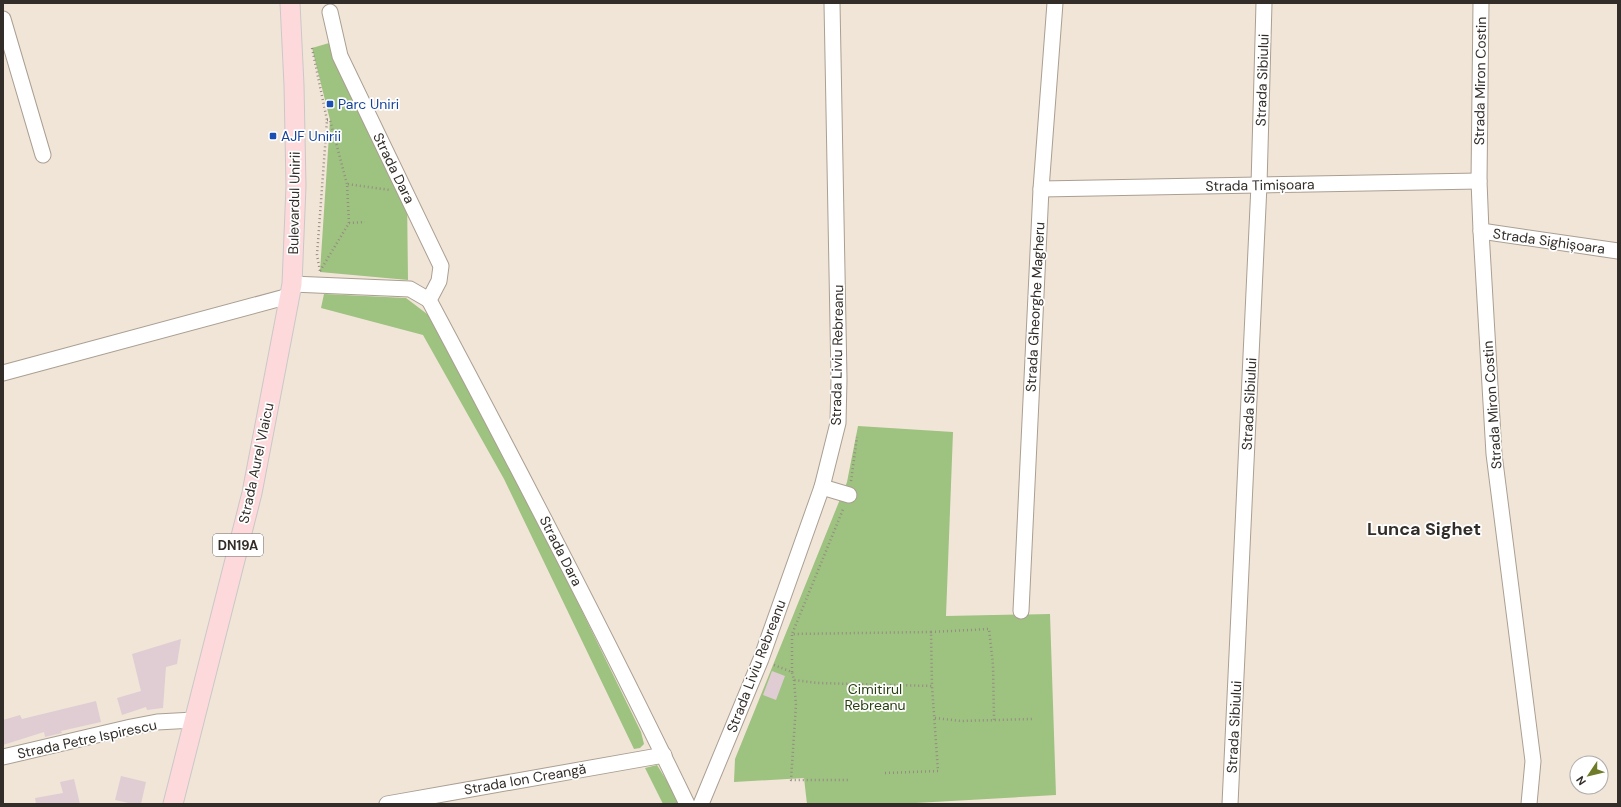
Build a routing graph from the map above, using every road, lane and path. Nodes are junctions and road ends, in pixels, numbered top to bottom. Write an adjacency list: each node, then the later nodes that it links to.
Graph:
1 (290, 3): 20 (main road, Bulevardul Unirii / DN19A)
2 (832, 3): 24 (street, Strada Liviu Rebreanu)
3 (1055, 3): 14 (street, Strada Gheorghe Magheru)
4 (1264, 3): 13 (street, Strada Sibiului)
5 (1481, 3): 11 (street, Strada Miron Costin)
6 (330, 12): 21 (street, Strada Dara)
7 (3, 19): 10 (street)
8 (312, 48): 9 (path)
9 (327, 120): 12 (path); 17 (path)
10 (42, 155)
11 (1479, 181): 13 (street, Strada Timișoara); 18 (street, Strada Miron Costin)
12 (347, 184): 15 (path); 17 (path)
13 (1259, 185): 14 (street, Strada Timișoara); 45 (street, Strada Sibiului)
14 (1041, 189): 26 (street, Strada Gheorghe Magheru)
15 (389, 190)
16 (365, 222): 17 (path)
17 (349, 223)
18 (1481, 231): 19 (street, Strada Sighișoara); 46 (street, Strada Miron Costin)
19 (1618, 251)
20 (290, 290): 21 (street); 22 (street); 35 (main road, Strada Aurel Vlaicu / DN19A)
21 (429, 300): 37 (street, Strada Dara)
22 (3, 373)
23 (857, 436): 25 (path)
24 (822, 487): 25 (street); 29 (street, Strada Liviu Rebreanu)
25 (849, 495): 28 (path)
26 (1021, 611)
27 (931, 632): 28 (path); 32 (path); 36 (path)
28 (792, 634): 30 (path)
29 (761, 659): 30 (path); 44 (street, Strada Liviu Rebreanu)
30 (792, 672): 31 (path)
31 (794, 680): 32 (path); 40 (path)
32 (932, 686): 33 (path)
33 (935, 718): 36 (path); 39 (path)
34 (1032, 719): 36 (path)
35 (194, 720): 38 (street, Strada Petre Ispirescu); 41 (main road, Strada Aurel Vlaicu / DN19A)
36 (994, 721)
37 (664, 755): 42 (street, Strada Ion Creangă); 43 (street, Strada Dara)
38 (3, 757)
39 (885, 773)
40 (849, 780)
41 (174, 804)
42 (387, 804)
43 (687, 804)
44 (701, 804)
45 (1230, 804)
46 (1529, 804)

